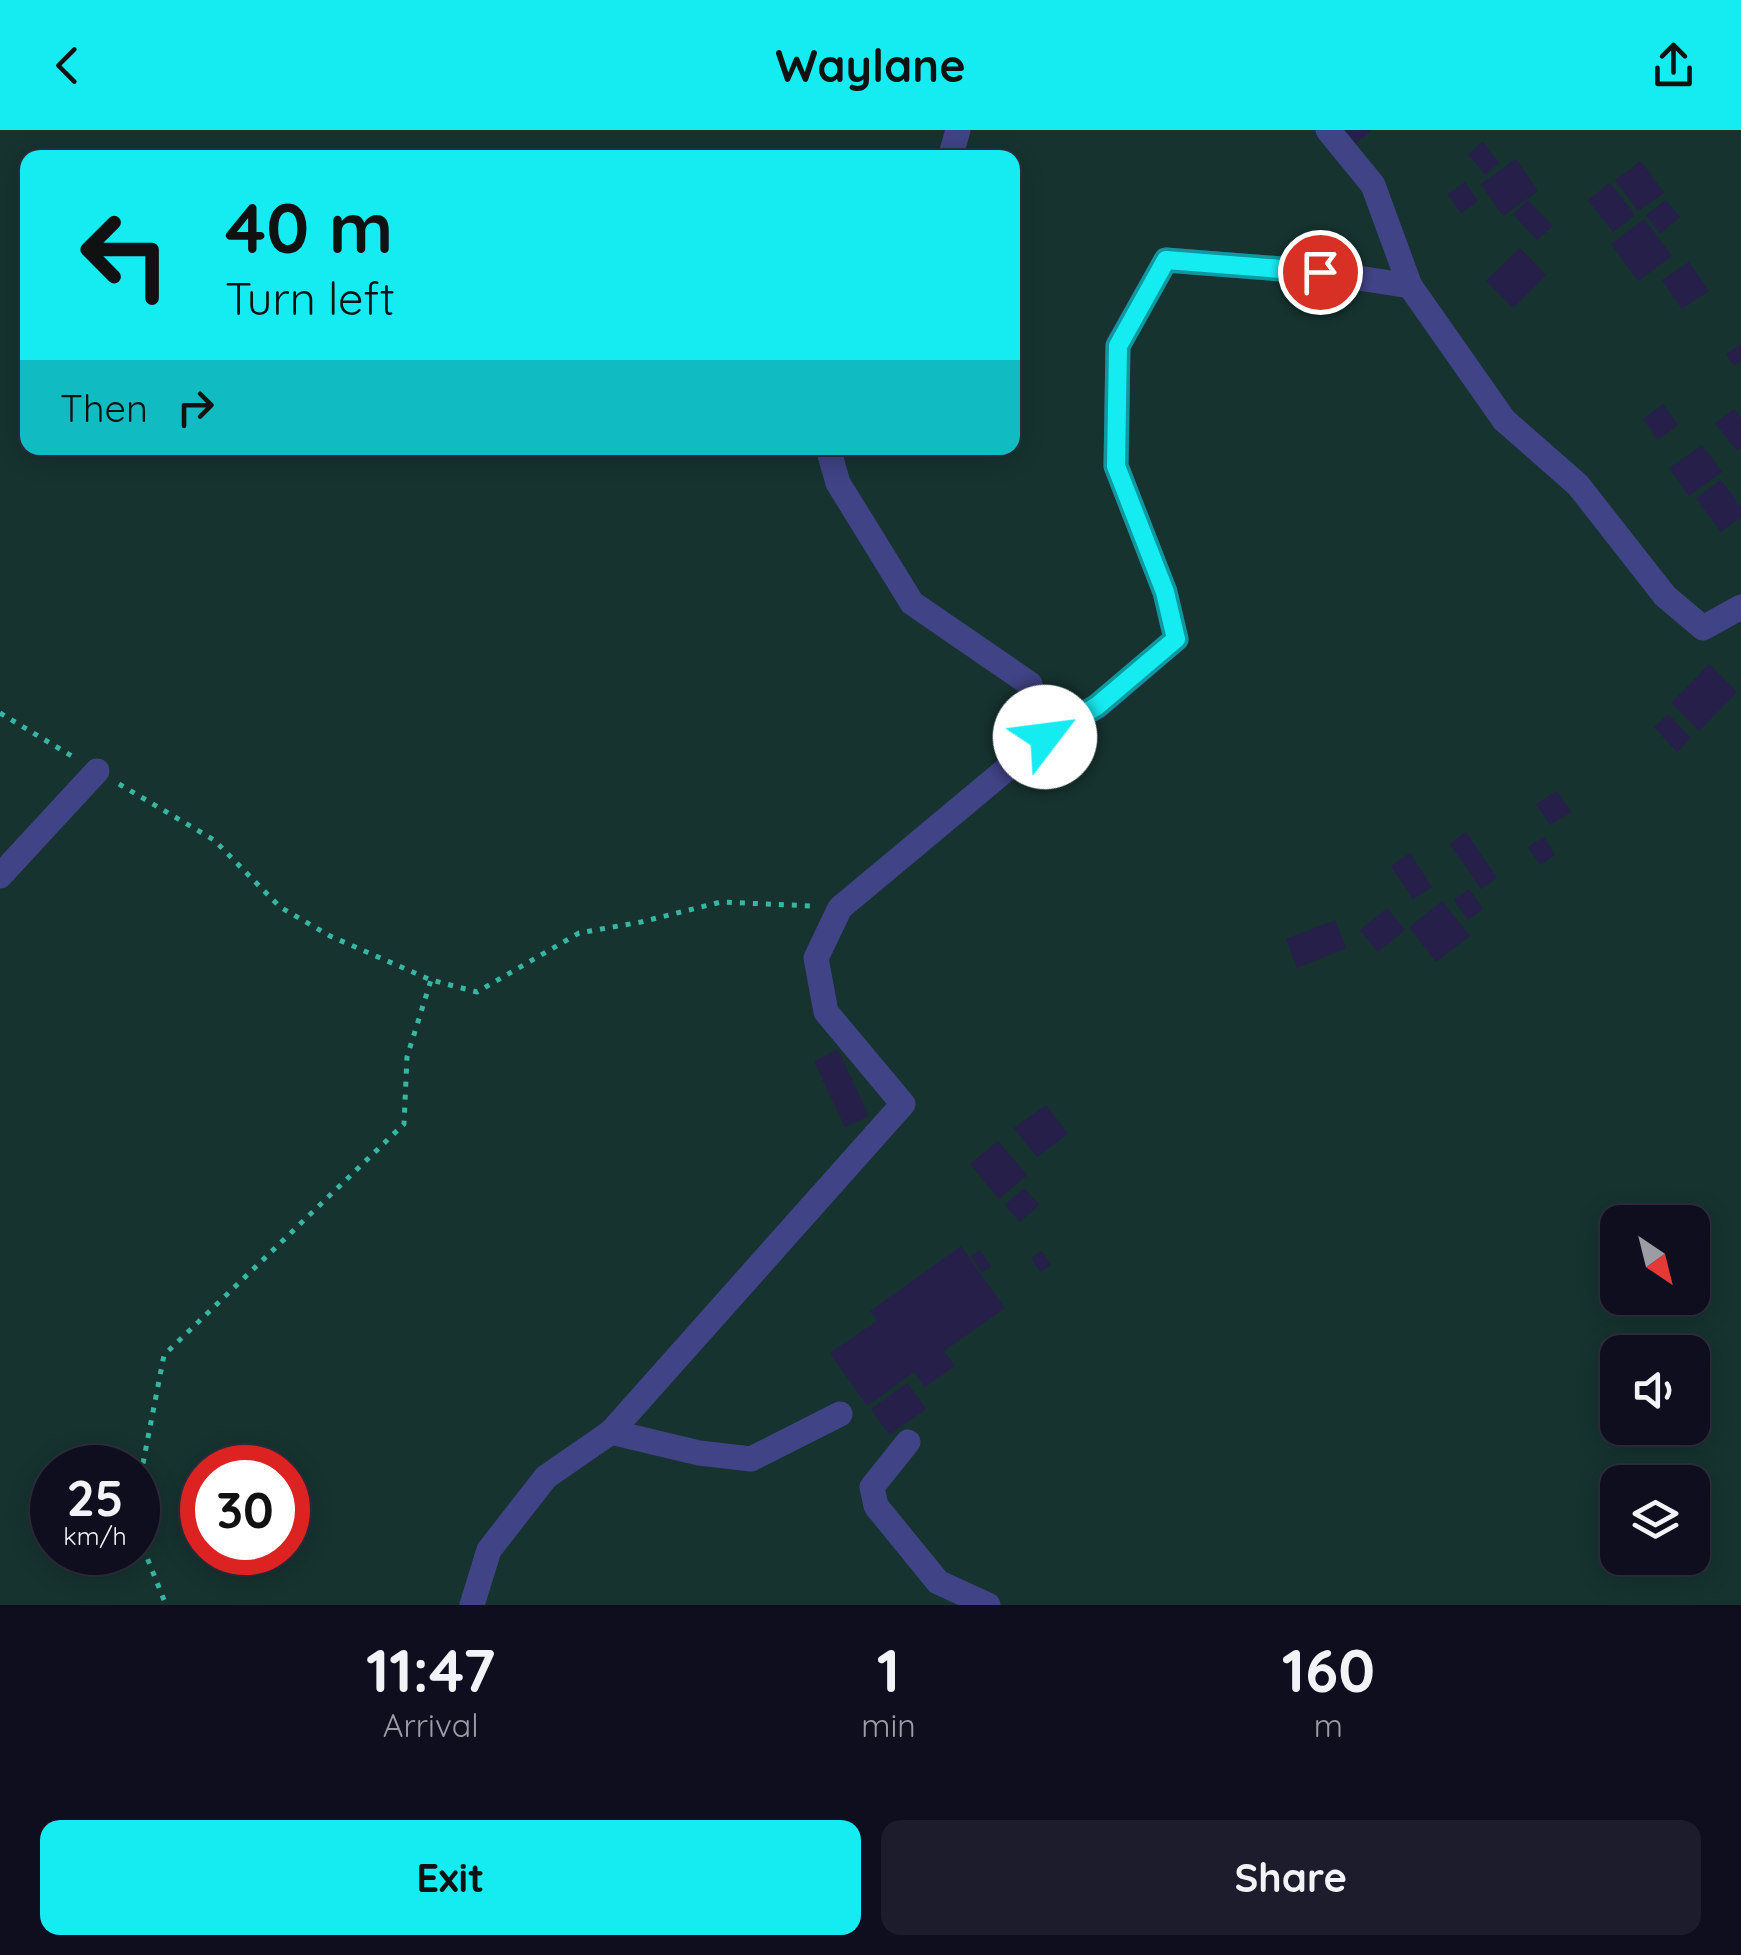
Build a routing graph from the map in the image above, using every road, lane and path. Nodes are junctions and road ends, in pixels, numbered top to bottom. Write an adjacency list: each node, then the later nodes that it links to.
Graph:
1 (1328, 130): 2 (street)
2 (1410, 286): 4 (street); 6 (street)
3 (830, 455): 6 (street)
4 (1741, 606)
5 (0, 713): 7 (path)
6 (1045, 737): 9 (street)
7 (97, 771): 8 (street); 10 (path)
8 (0, 876)
9 (840, 908): 10 (path); 12 (street)
10 (430, 980): 14 (path)
11 (840, 1414): 12 (street)
12 (611, 1432): 17 (street)
13 (908, 1442): 18 (street)
14 (147, 1445)
15 (154, 1575): 16 (path)
16 (166, 1605)
17 (472, 1605)
18 (988, 1605)

